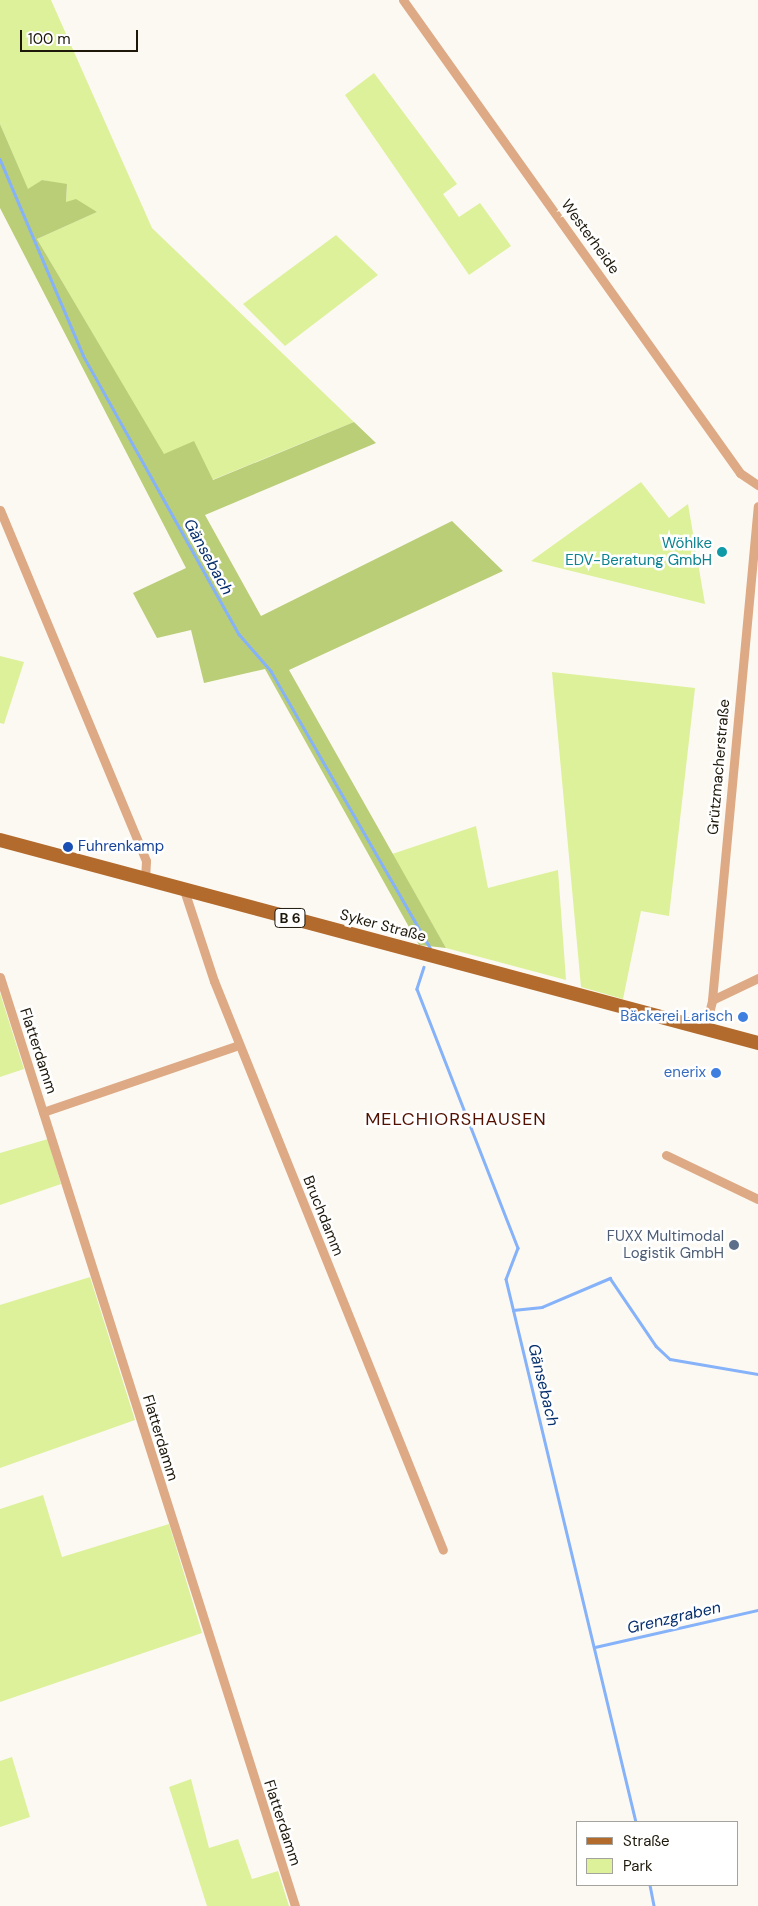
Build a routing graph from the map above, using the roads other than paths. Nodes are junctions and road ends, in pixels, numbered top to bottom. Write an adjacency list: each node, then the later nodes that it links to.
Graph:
1 (403, 0): 2 (street, Westerheide)
2 (758, 486)
3 (758, 506): 10 (street, Grützmacherstraße)
4 (0, 510): 6 (street)
5 (0, 840): 6 (main road, Syker Straße / B 6)
6 (145, 879): 7 (main road, Syker Straße / B 6)
7 (184, 890): 11 (main road, Syker Straße / B 6); 13 (street, Bruchdamm)
8 (0, 977): 14 (street, Flatterdamm)
9 (758, 978): 10 (street)
10 (712, 1000): 11 (street, Grützmacherstraße)
11 (705, 1029): 12 (main road, Syker Straße / B 6)
12 (758, 1043)
13 (240, 1044): 14 (street); 17 (street, Bruchdamm)
14 (43, 1112): 18 (street, Flatterdamm)
15 (666, 1155): 16 (street)
16 (758, 1199)
17 (443, 1550)
18 (295, 1906)

